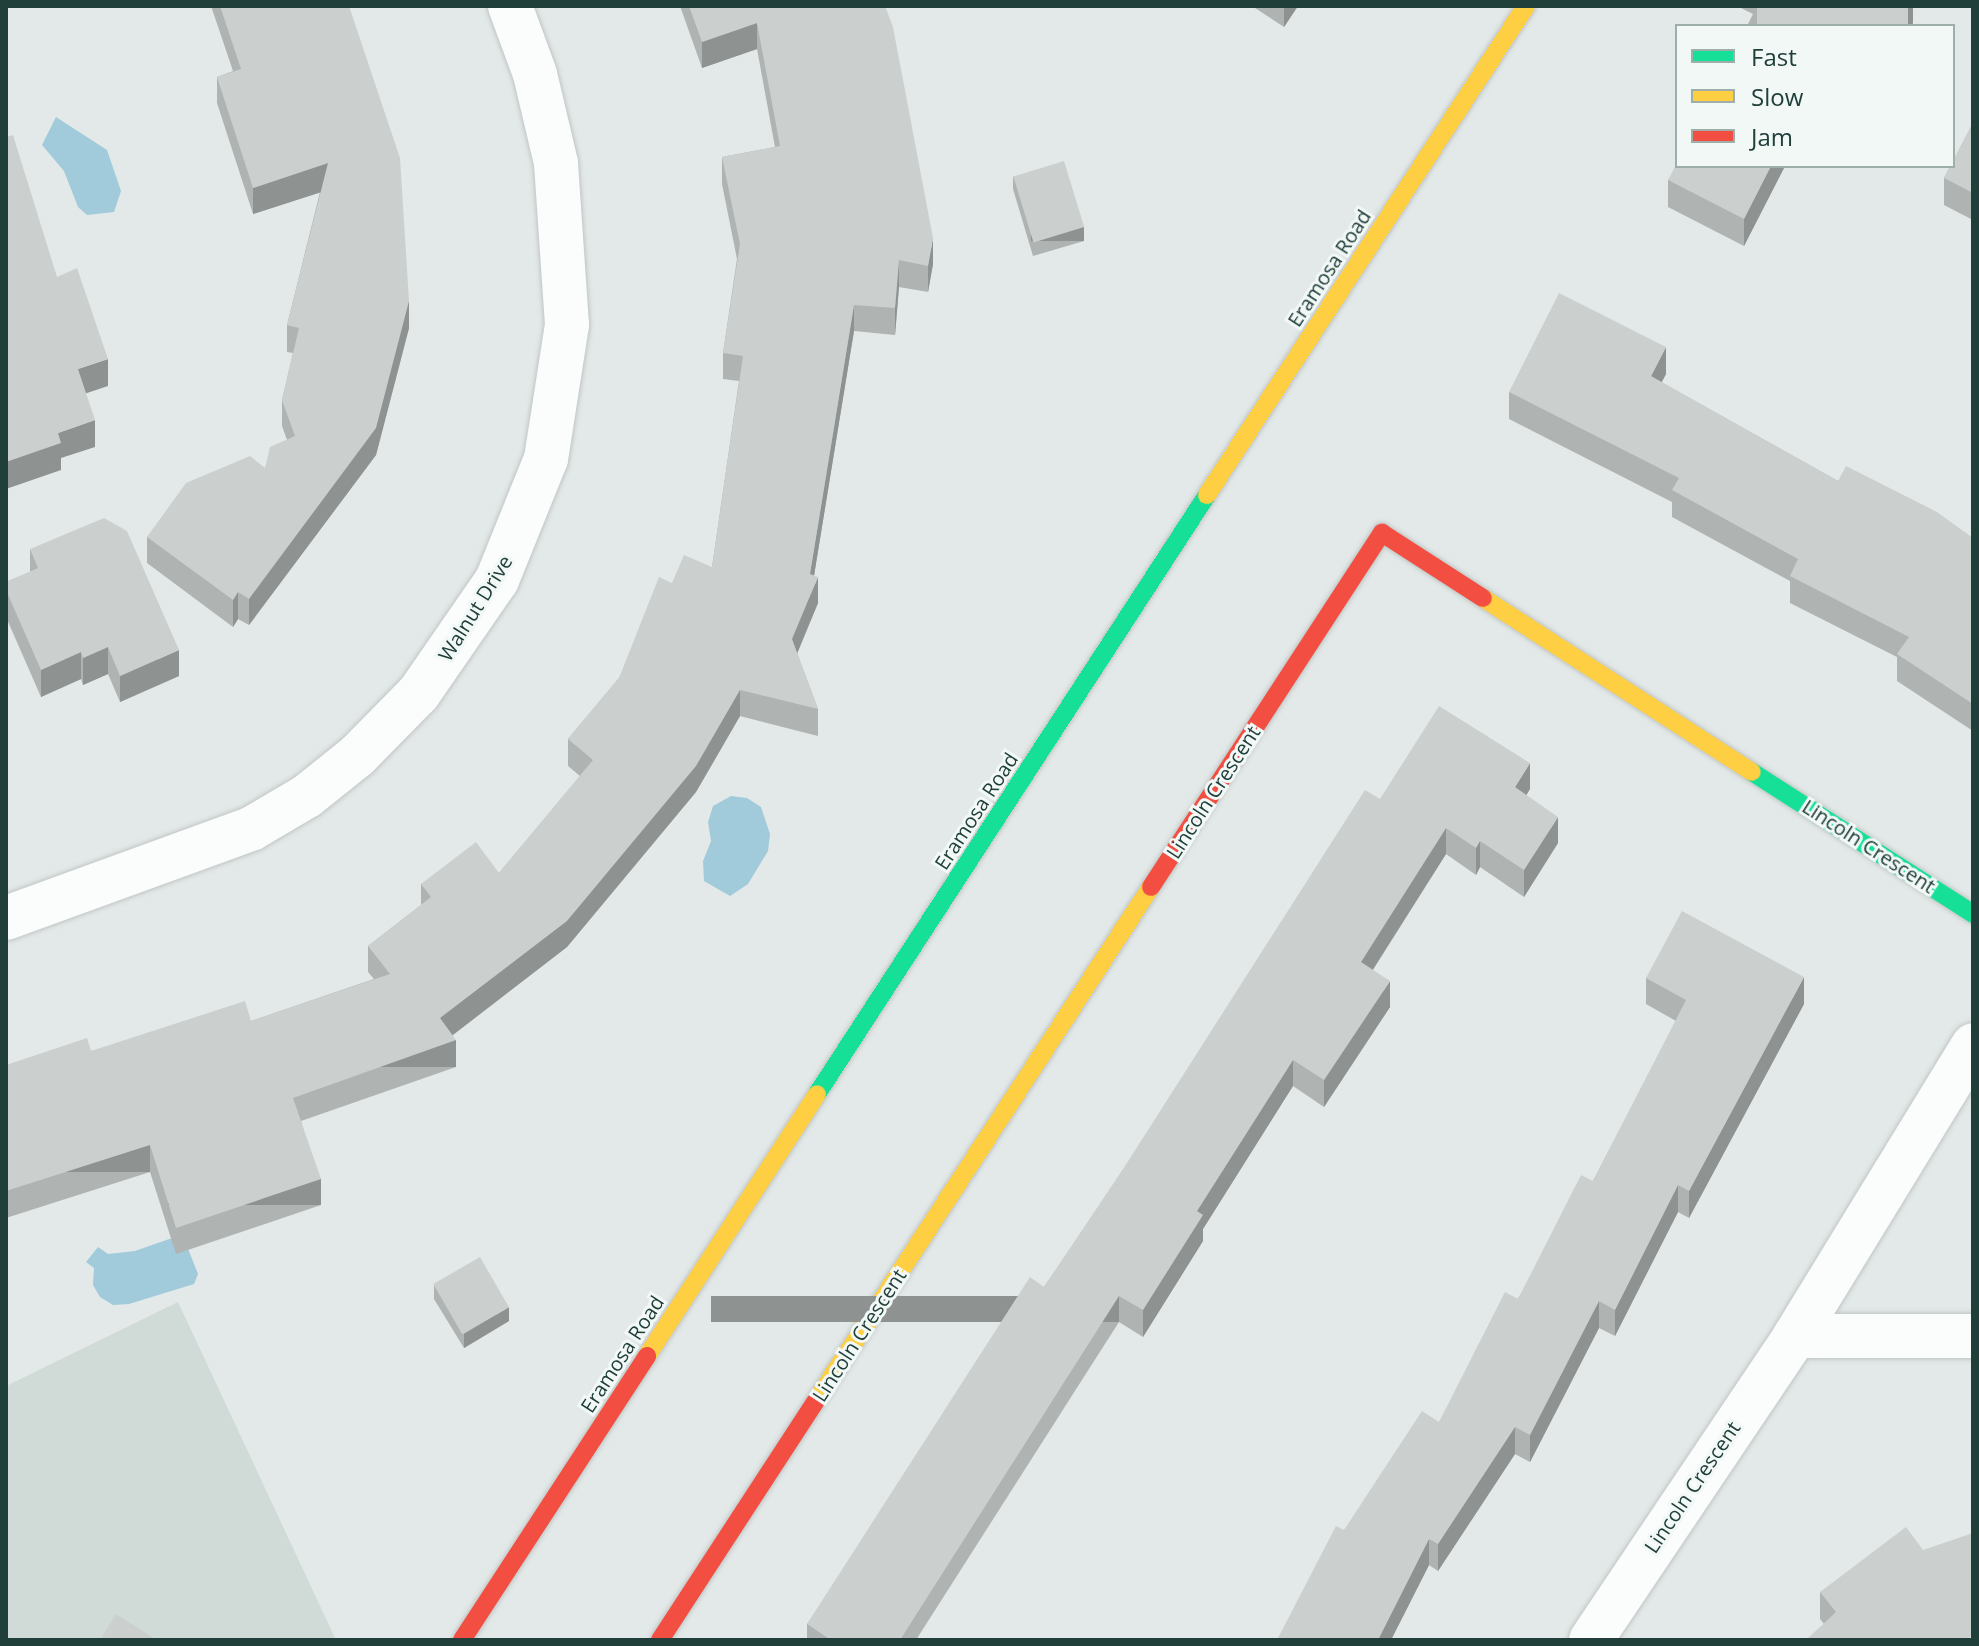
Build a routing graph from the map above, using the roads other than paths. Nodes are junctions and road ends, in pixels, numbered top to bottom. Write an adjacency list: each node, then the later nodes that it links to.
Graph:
1 (510, 6): 4 (street, Walnut Drive)
2 (1526, 6): 8 (street, Eramosa Road)
3 (1973, 914): 9 (street, Lincoln Crescent)
4 (6, 918)
5 (1973, 1045): 6 (street, Lincoln Crescent)
6 (1795, 1336): 7 (street); 10 (street, Lincoln Crescent)
7 (1973, 1336)
8 (462, 1640)
9 (660, 1640)
10 (1591, 1640)

